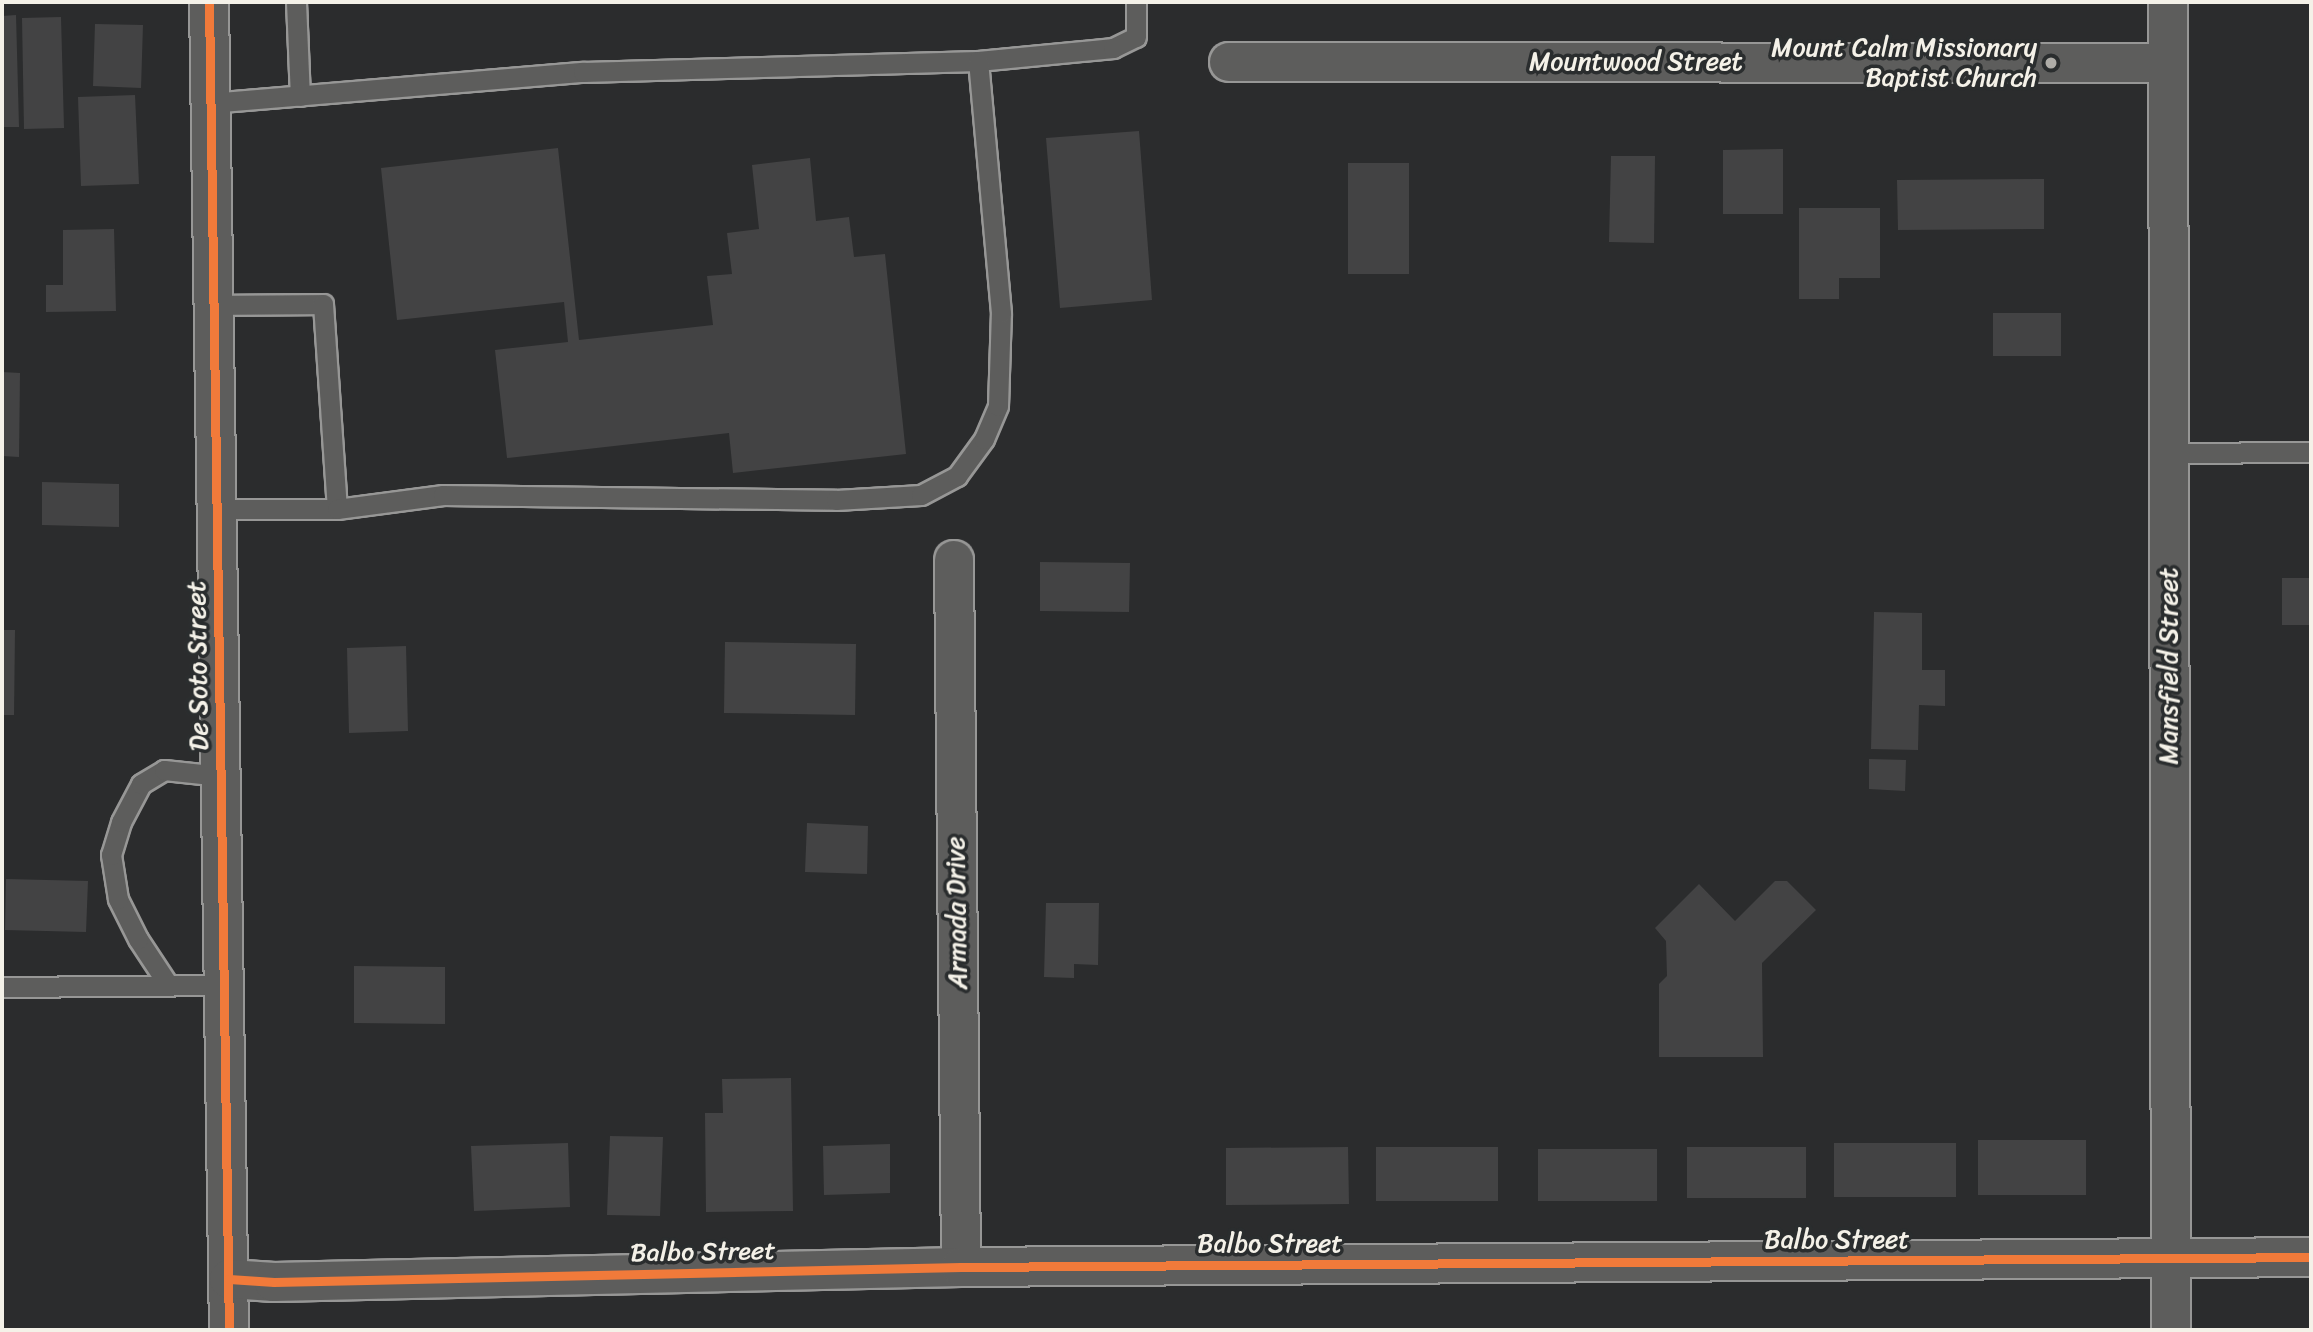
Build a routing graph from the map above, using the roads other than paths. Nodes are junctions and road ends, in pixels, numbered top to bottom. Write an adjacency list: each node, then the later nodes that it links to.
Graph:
1 (209, 2): 9 (street, De Soto Street)
2 (296, 2): 8 (lane)
3 (1136, 2): 5 (lane)
4 (2168, 2): 7 (street, Mansfield Street)
5 (978, 61): 8 (lane); 14 (lane)
6 (1230, 62): 7 (street, Mountwood Street)
7 (2168, 63): 12 (street, Mansfield Street)
8 (300, 96): 9 (lane)
9 (210, 103): 10 (street, De Soto Street)
10 (214, 305): 13 (street, De Soto Street); 14 (lane)
11 (2311, 452): 12 (lane)
12 (2169, 453): 21 (street, Mansfield Street)
13 (217, 509): 14 (lane); 16 (street, De Soto Street)
14 (337, 509)
15 (954, 560): 22 (street, Armada Drive)
16 (221, 776): 17 (street, De Soto Street); 18 (lane)
17 (225, 985): 18 (lane); 23 (street, De Soto Street)
18 (169, 986): 19 (lane)
19 (2, 987)
20 (2311, 1257): 21 (street, Balbo Street)
21 (2170, 1259): 22 (street, Balbo Street); 25 (street, Mansfield Street)
22 (961, 1267): 23 (street, Balbo Street)
23 (229, 1279): 24 (street, De Soto Street)
24 (229, 1330)
25 (2171, 1330)

